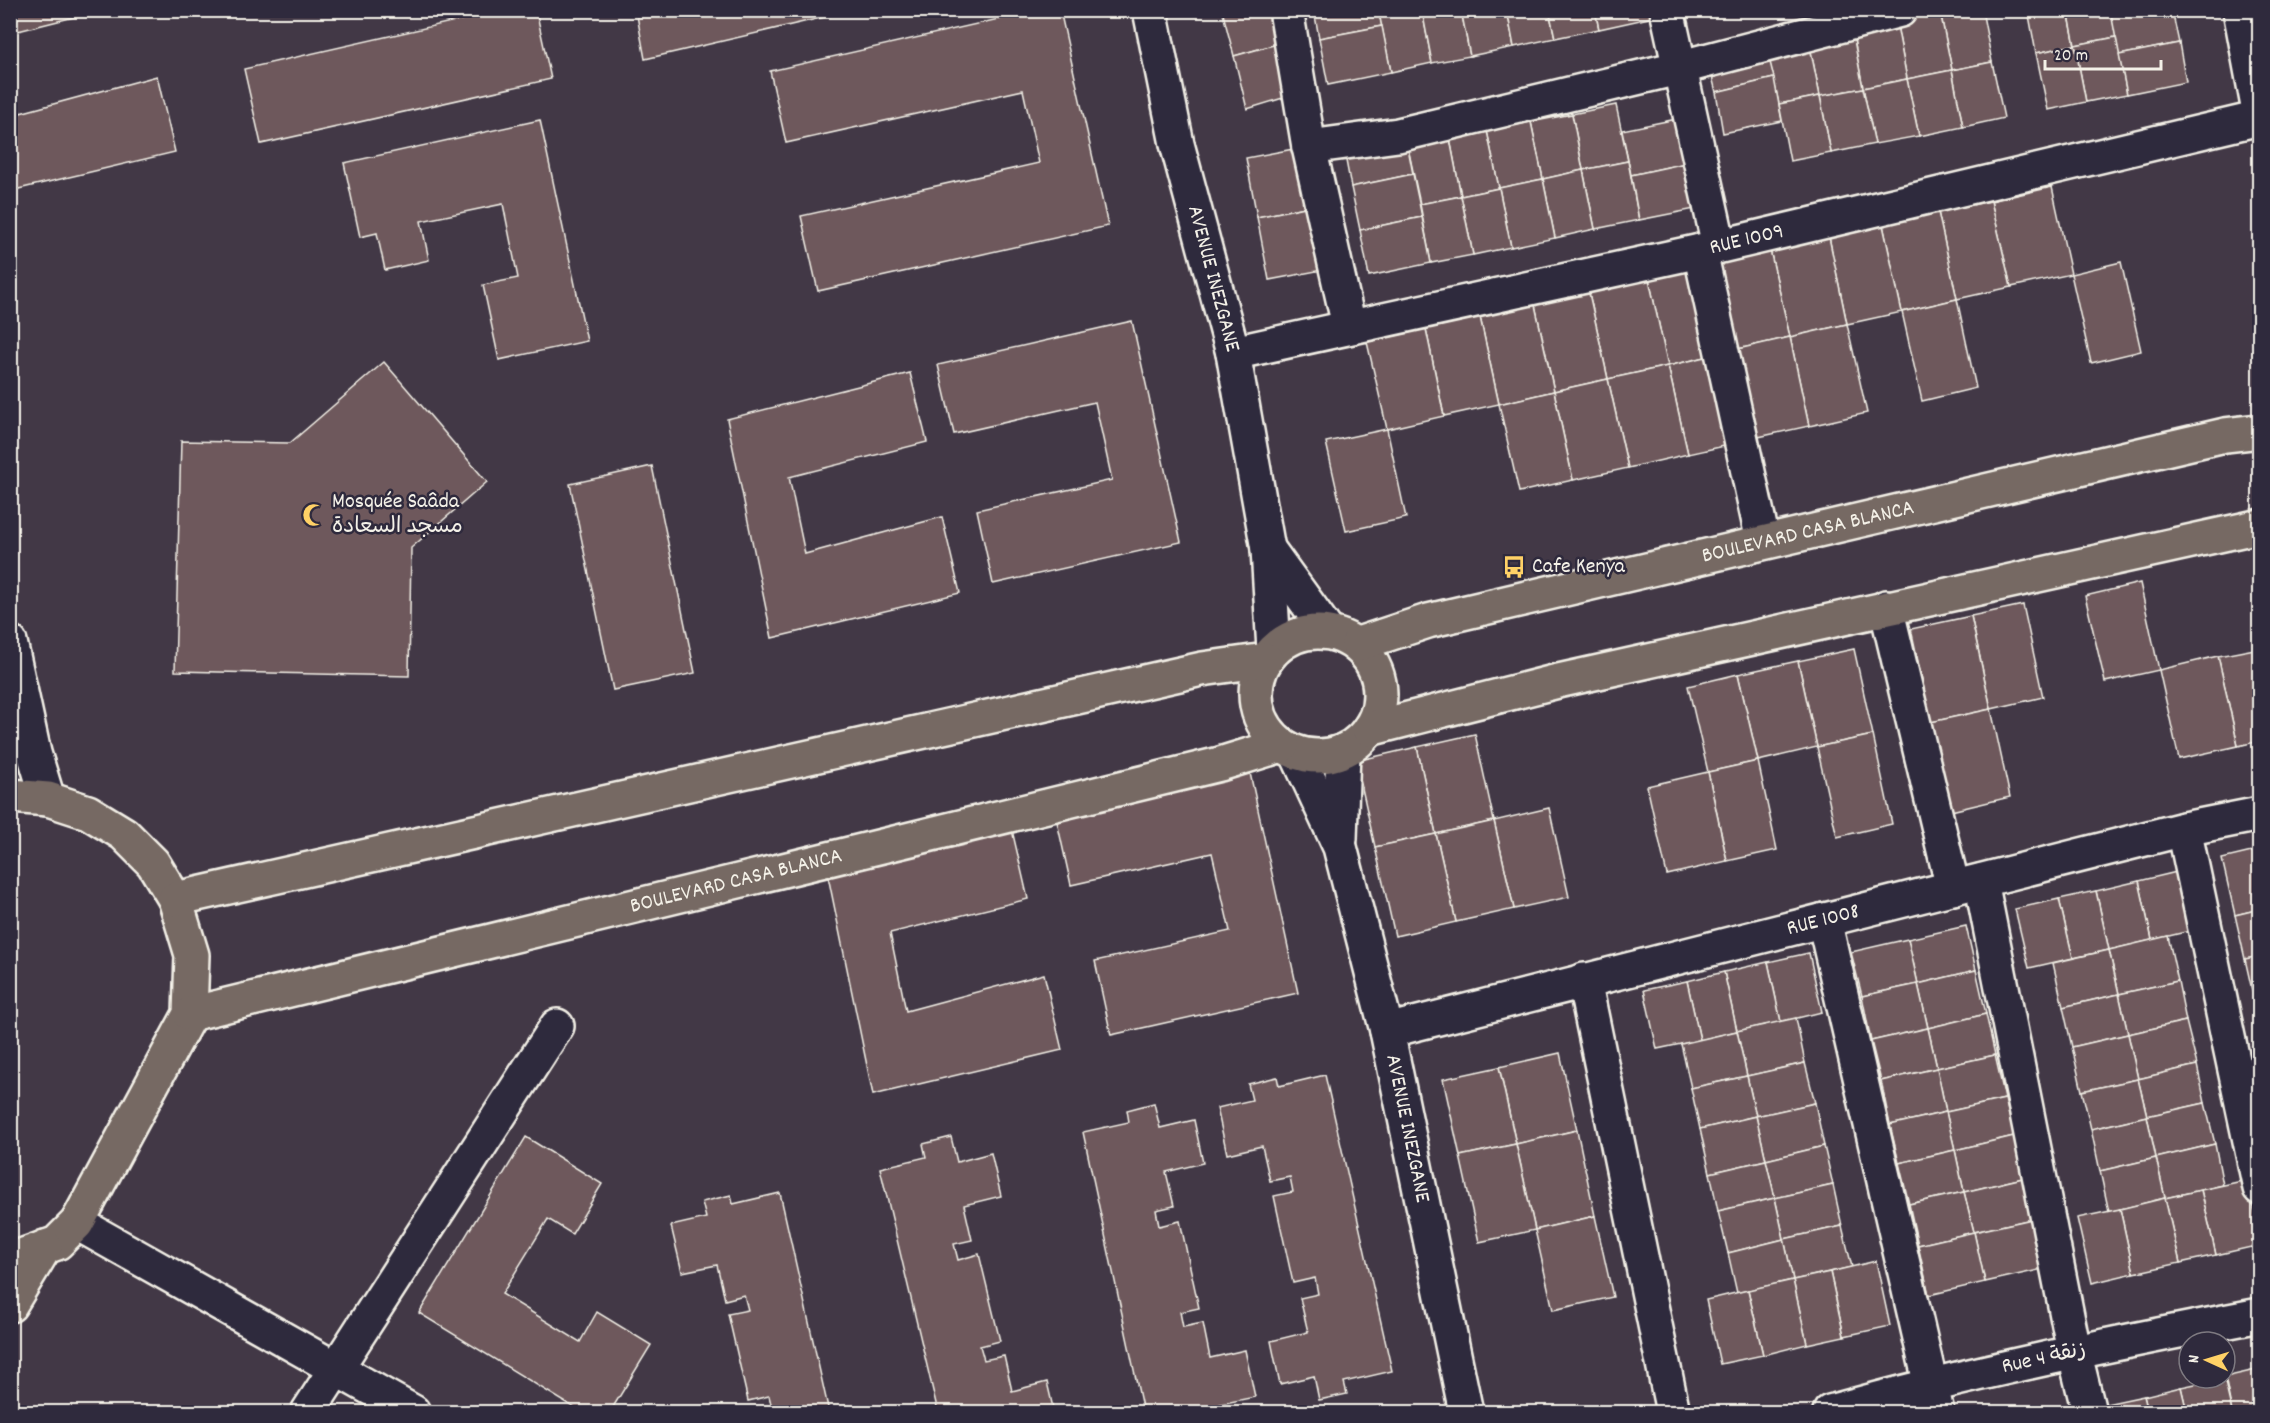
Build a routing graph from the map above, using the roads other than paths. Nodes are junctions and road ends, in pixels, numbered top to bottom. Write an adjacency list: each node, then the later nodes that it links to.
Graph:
1 (1150, 10): 11 (street, AVENUE INEZGANE)
2 (1286, 10): 8 (street)
3 (1667, 10): 6 (street)
4 (1900, 10): 6 (street)
5 (2240, 10): 7 (street)
6 (1678, 68): 8 (street); 9 (street)
7 (2259, 117): 9 (street, RUE 1009)
8 (1309, 147): 10 (street)
9 (1709, 248): 10 (street, RUE 1009); 14 (street)
10 (1348, 326): 11 (street, RUE 1009)
11 (1233, 353): 15 (street, AVENUE INEZGANE)
12 (2259, 431): 14 (main road, BOULEVARD CASA BLANCA)
13 (2259, 526): 16 (main road)
14 (1763, 541): 19 (main road, BOULEVARD CASA BLANCA)
15 (1268, 549): 17 (street); 20 (street, AVENUE INEZGANE)
16 (1886, 607): 21 (main road); 29 (street)
17 (1328, 632): 19 (main road); 20 (main road)
18 (10, 642): 25 (street)
19 (1358, 644): 21 (main road)
20 (1270, 655): 22 (main road); 30 (main road)
21 (1369, 729): 23 (main road)
22 (1290, 749): 23 (main road); 28 (street); 33 (main road, BOULEVARD CASA BLANCA)
23 (1343, 751): 28 (street)
24 (10, 795): 25 (main road)
25 (48, 799): 30 (main road)
26 (2259, 814): 27 (street, RUE 1008)
27 (2184, 829): 29 (street, RUE 1008); 36 (street)
28 (1340, 847): 35 (street, AVENUE INEZGANE)
29 (1967, 884): 31 (street, RUE 1008); 42 (street)
30 (176, 899): 33 (main road)
31 (1824, 920): 32 (street, RUE 1008); 44 (street)
32 (1584, 980): 35 (street, RUE 1008); 48 (street)
33 (190, 1014): 37 (main road)
34 (557, 1026): 43 (street)
35 (1387, 1030): 47 (street, AVENUE INEZGANE)
36 (2259, 1188)
37 (77, 1223): 38 (main road); 43 (street)
38 (45, 1247): 39 (main road); 40 (main road)
39 (10, 1260)
40 (10, 1305)
41 (2259, 1315): 42 (street, Rue 4 زنقة)
42 (2074, 1352): 44 (street, Rue 4 زنقة); 50 (street)
43 (337, 1368): 45 (street); 46 (street)
44 (1934, 1398): 49 (street, Rue 4 زنقة)
45 (308, 1413)
46 (413, 1413)
47 (1466, 1413)
48 (1673, 1413)
49 (1830, 1413)
50 (2089, 1413)

